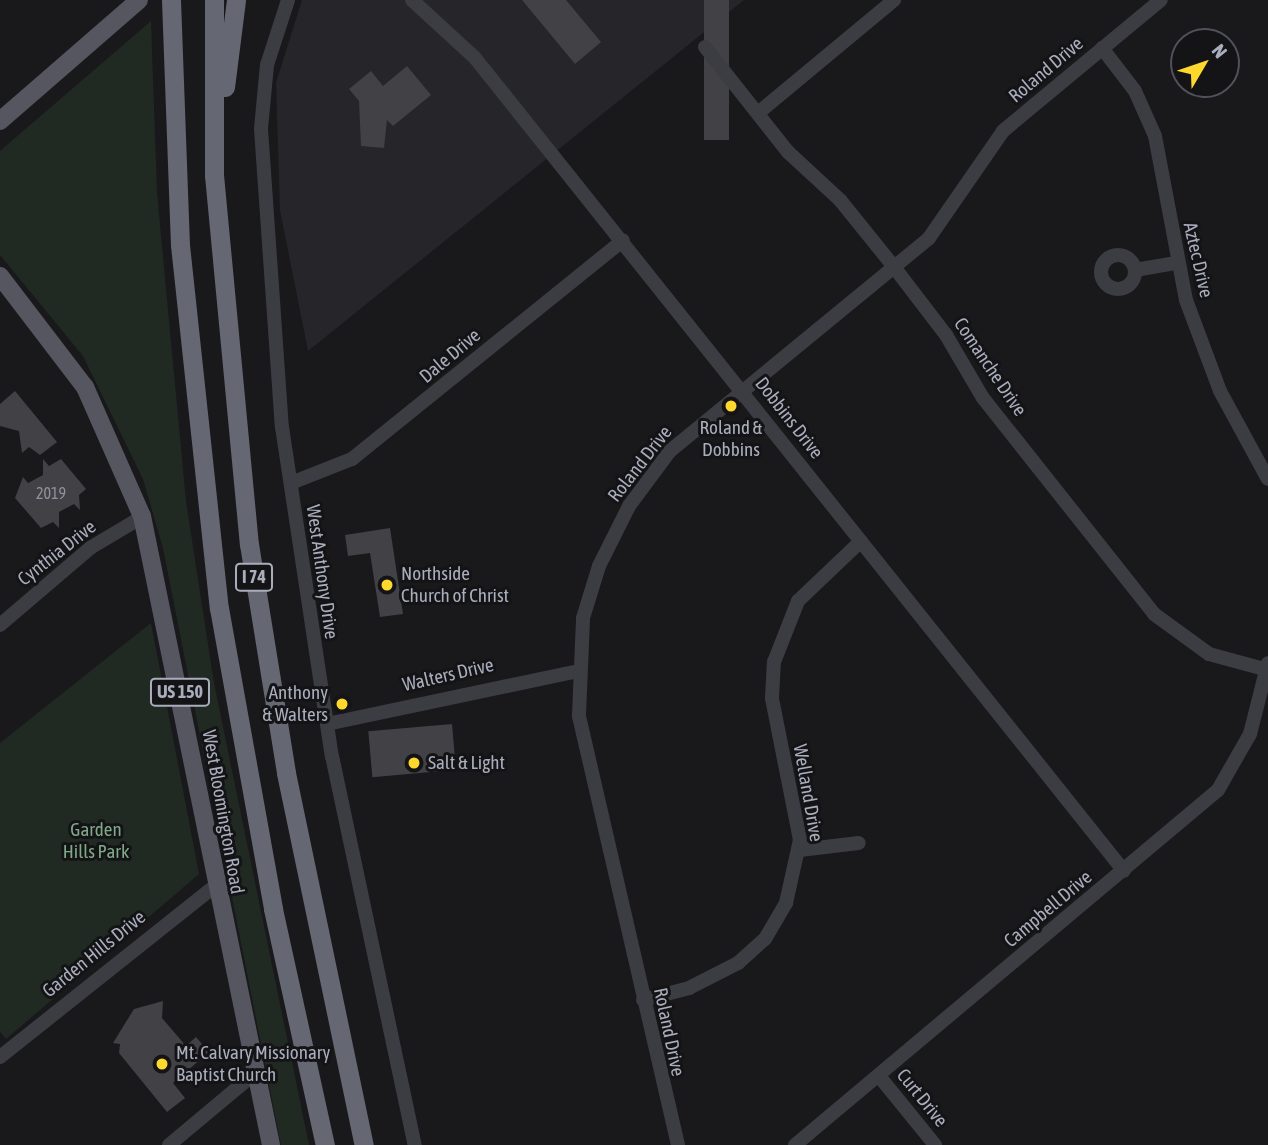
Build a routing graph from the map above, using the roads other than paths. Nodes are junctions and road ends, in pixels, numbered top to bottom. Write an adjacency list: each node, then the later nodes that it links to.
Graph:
1 (139, 0): 12 (main road)
2 (171, 0): 38 (highway, I 74)
3 (215, 0): 13 (highway, I 74)
4 (236, 0): 13 (highway)
5 (288, 0): 21 (street, West Anthony Drive)
6 (412, 0): 14 (street, Dobbins Drive)
7 (894, 0): 11 (street)
8 (1161, 0): 10 (street, Roland Drive)
9 (705, 47): 11 (street, Comanche Drive)
10 (1102, 48): 15 (street, Aztec Drive); 16 (street, Roland Drive)
11 (758, 113): 16 (street, Comanche Drive)
12 (0, 121)
13 (214, 174): 39 (highway, I 74)
14 (623, 240): 19 (street, Dobbins Drive); 21 (street, Dale Drive)
15 (1176, 263): 17 (street); 20 (street, Aztec Drive)
16 (894, 267): 19 (street, Roland Drive); 25 (street, Comanche Drive)
17 (1135, 270)
18 (0, 276): 22 (main road, West Bloomington Road / US 150)
19 (741, 388): 23 (street, Dobbins Drive); 26 (street, Roland Drive)
20 (1268, 479)
21 (291, 483): 27 (street, West Anthony Drive)
22 (142, 517): 24 (street, Cynthia Drive); 31 (main road, West Bloomington Road / US 150)
23 (861, 541): 29 (street, Welland Drive); 30 (street, Dobbins Drive)
24 (0, 625)
25 (1268, 667): 30 (street, Campbell Drive)
26 (578, 671): 27 (street, Walters Drive); 32 (street, Roland Drive)
27 (327, 724): 40 (street, West Anthony Drive)
28 (859, 843): 29 (street)
29 (800, 850): 32 (street, Welland Drive)
30 (1125, 870): 35 (street, Campbell Drive)
31 (215, 886): 33 (street, Garden Hills Drive); 34 (main road, West Bloomington Road / US 150)
32 (643, 1000): 41 (street, Roland Drive)
33 (0, 1056)
34 (255, 1073): 36 (street); 37 (main road, West Bloomington Road / US 150)
35 (879, 1076): 42 (street, Campbell Drive); 43 (street, Curt Drive)
36 (169, 1145)
37 (271, 1145)
38 (325, 1145)
39 (364, 1145)
40 (415, 1145)
41 (678, 1145)
42 (795, 1145)
43 (935, 1145)

